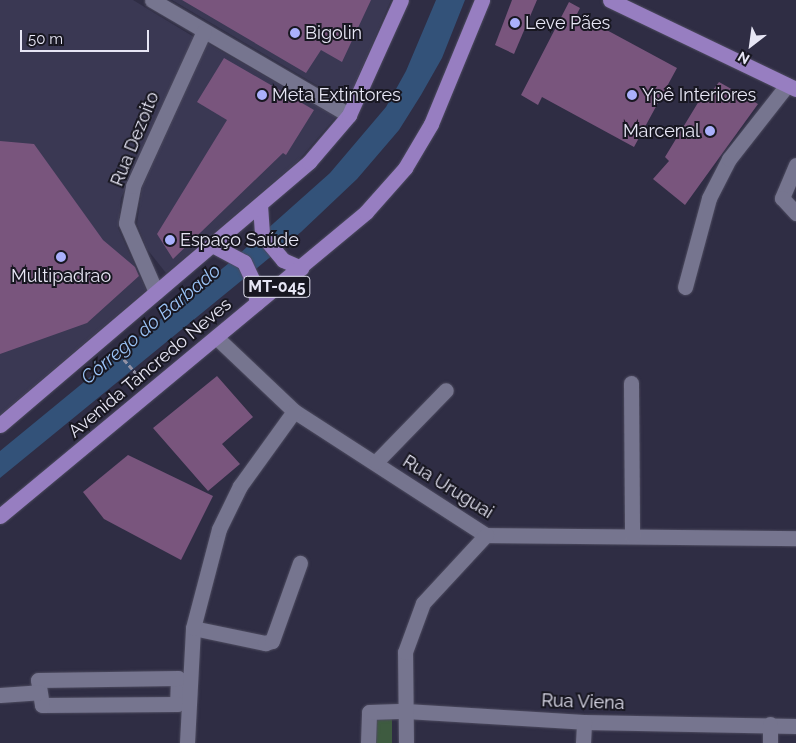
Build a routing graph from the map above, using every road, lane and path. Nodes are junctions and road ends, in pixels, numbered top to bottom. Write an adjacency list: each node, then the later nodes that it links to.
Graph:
1 (152, 0): 5 (street)
2 (401, 0): 7 (main road)
3 (482, 0): 12 (main road, Avenida Tancredo Neves / MT-045)
4 (610, 0): 6 (main road)
5 (204, 31): 7 (street); 14 (street, Rua Dezoito)
6 (791, 87): 13 (street)
7 (350, 115): 9 (main road)
8 (796, 165): 10 (street)
9 (260, 205): 11 (main road); 12 (main road)
10 (796, 212)
11 (212, 245): 14 (main road); 15 (main road)
12 (301, 268): 15 (main road, Avenida Tancredo Neves / MT-045)
13 (685, 287)
14 (156, 292): 22 (main road)
15 (257, 302): 16 (main road, Avenida Tancredo Neves / MT-045)
16 (216, 337): 21 (street, Rua Uruguai); 24 (main road, Avenida Tancredo Neves / MT-045)
17 (115, 350): 18 (path)
18 (133, 370)
19 (631, 383): 26 (street)
20 (446, 390): 23 (street)
21 (294, 411): 23 (street, Rua Uruguai); 29 (street)
22 (0, 425)
23 (376, 462): 25 (street, Rua Uruguai)
24 (0, 516)
25 (486, 535): 26 (street, Rua Uruguai); 32 (street)
26 (632, 536): 27 (street, Rua Uruguai)
27 (796, 538)
28 (300, 562): 29 (street)
29 (192, 628): 36 (street)
30 (39, 692): 30 (street); 31 (street)
31 (0, 695)
32 (406, 711): 33 (street, Rua Viena); 37 (street, Rua Viena); 38 (street)
33 (584, 722): 34 (street, Rua Viena); 39 (street)
34 (770, 724): 35 (street, Rua Viena); 40 (street)
35 (796, 726)
36 (186, 743)
37 (368, 743)
38 (406, 743)
39 (583, 743)
40 (770, 743)

